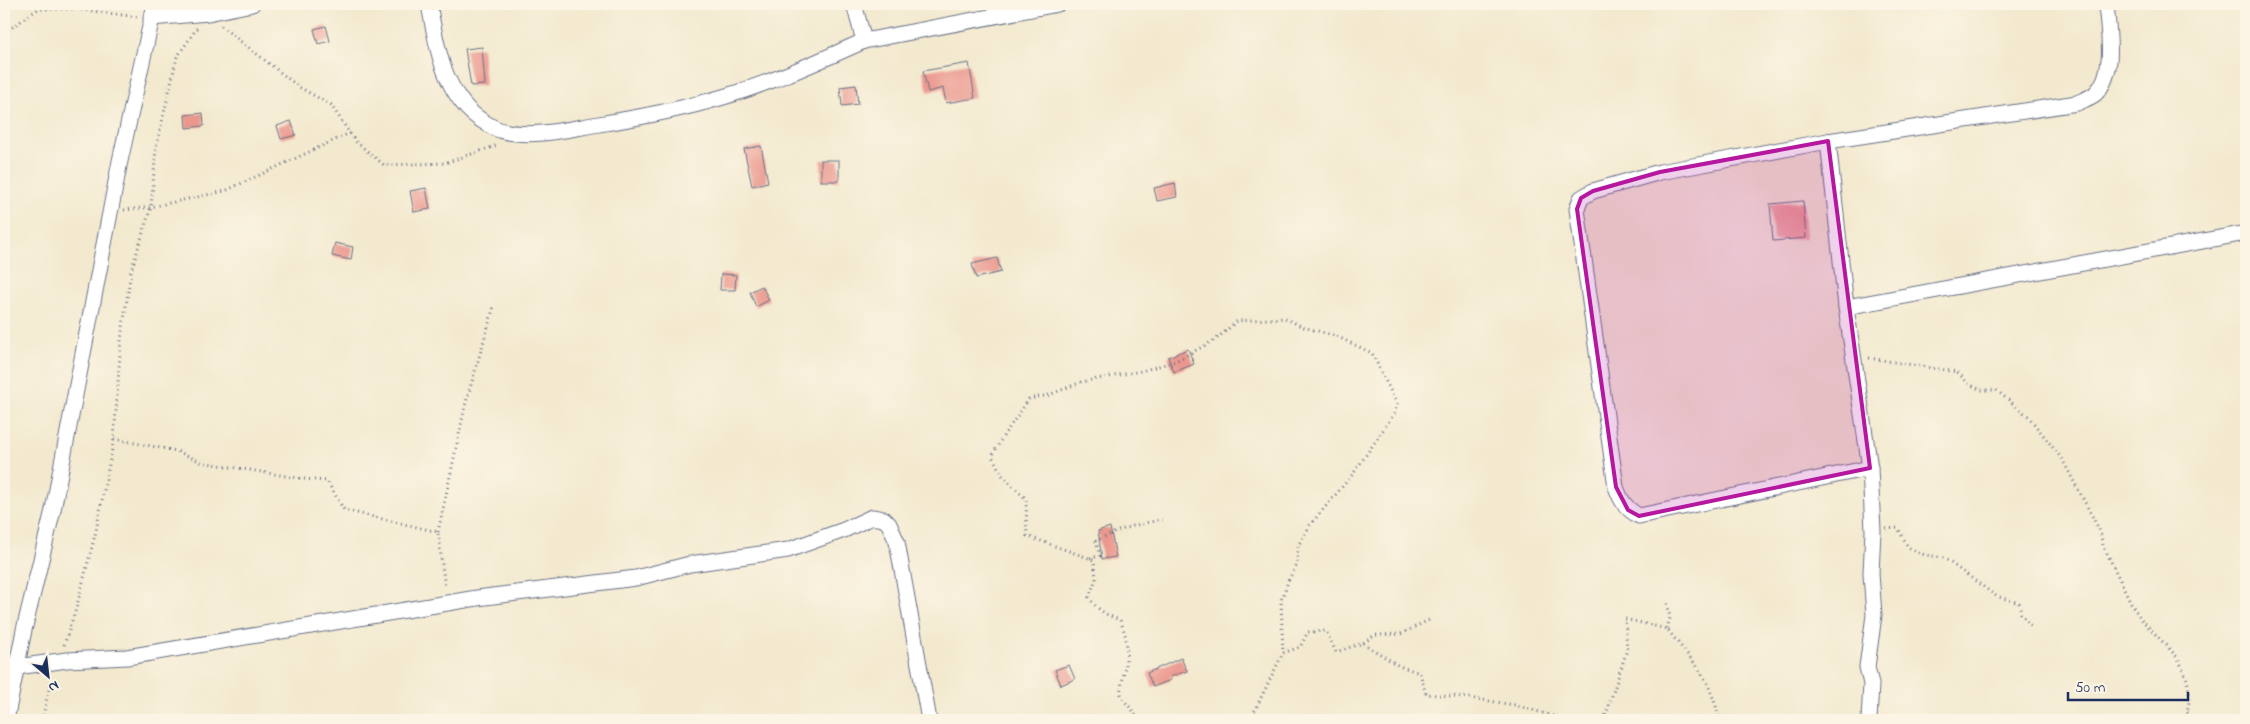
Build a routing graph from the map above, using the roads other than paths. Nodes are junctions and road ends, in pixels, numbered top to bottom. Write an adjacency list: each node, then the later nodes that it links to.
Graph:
1 (252, 4): 6 (street)
2 (429, 4): 7 (street)
3 (854, 4): 7 (street)
4 (1058, 4): 7 (street)
5 (2106, 4): 8 (street)
6 (153, 11): 12 (street)
7 (864, 41)
8 (1828, 141): 10 (street); 11 (street)
9 (2246, 233): 10 (street)
10 (1846, 307): 11 (street)
11 (1870, 468): 15 (street)
12 (17, 667): 13 (street); 14 (street)
13 (6, 720)
14 (929, 720)
15 (1869, 720)

